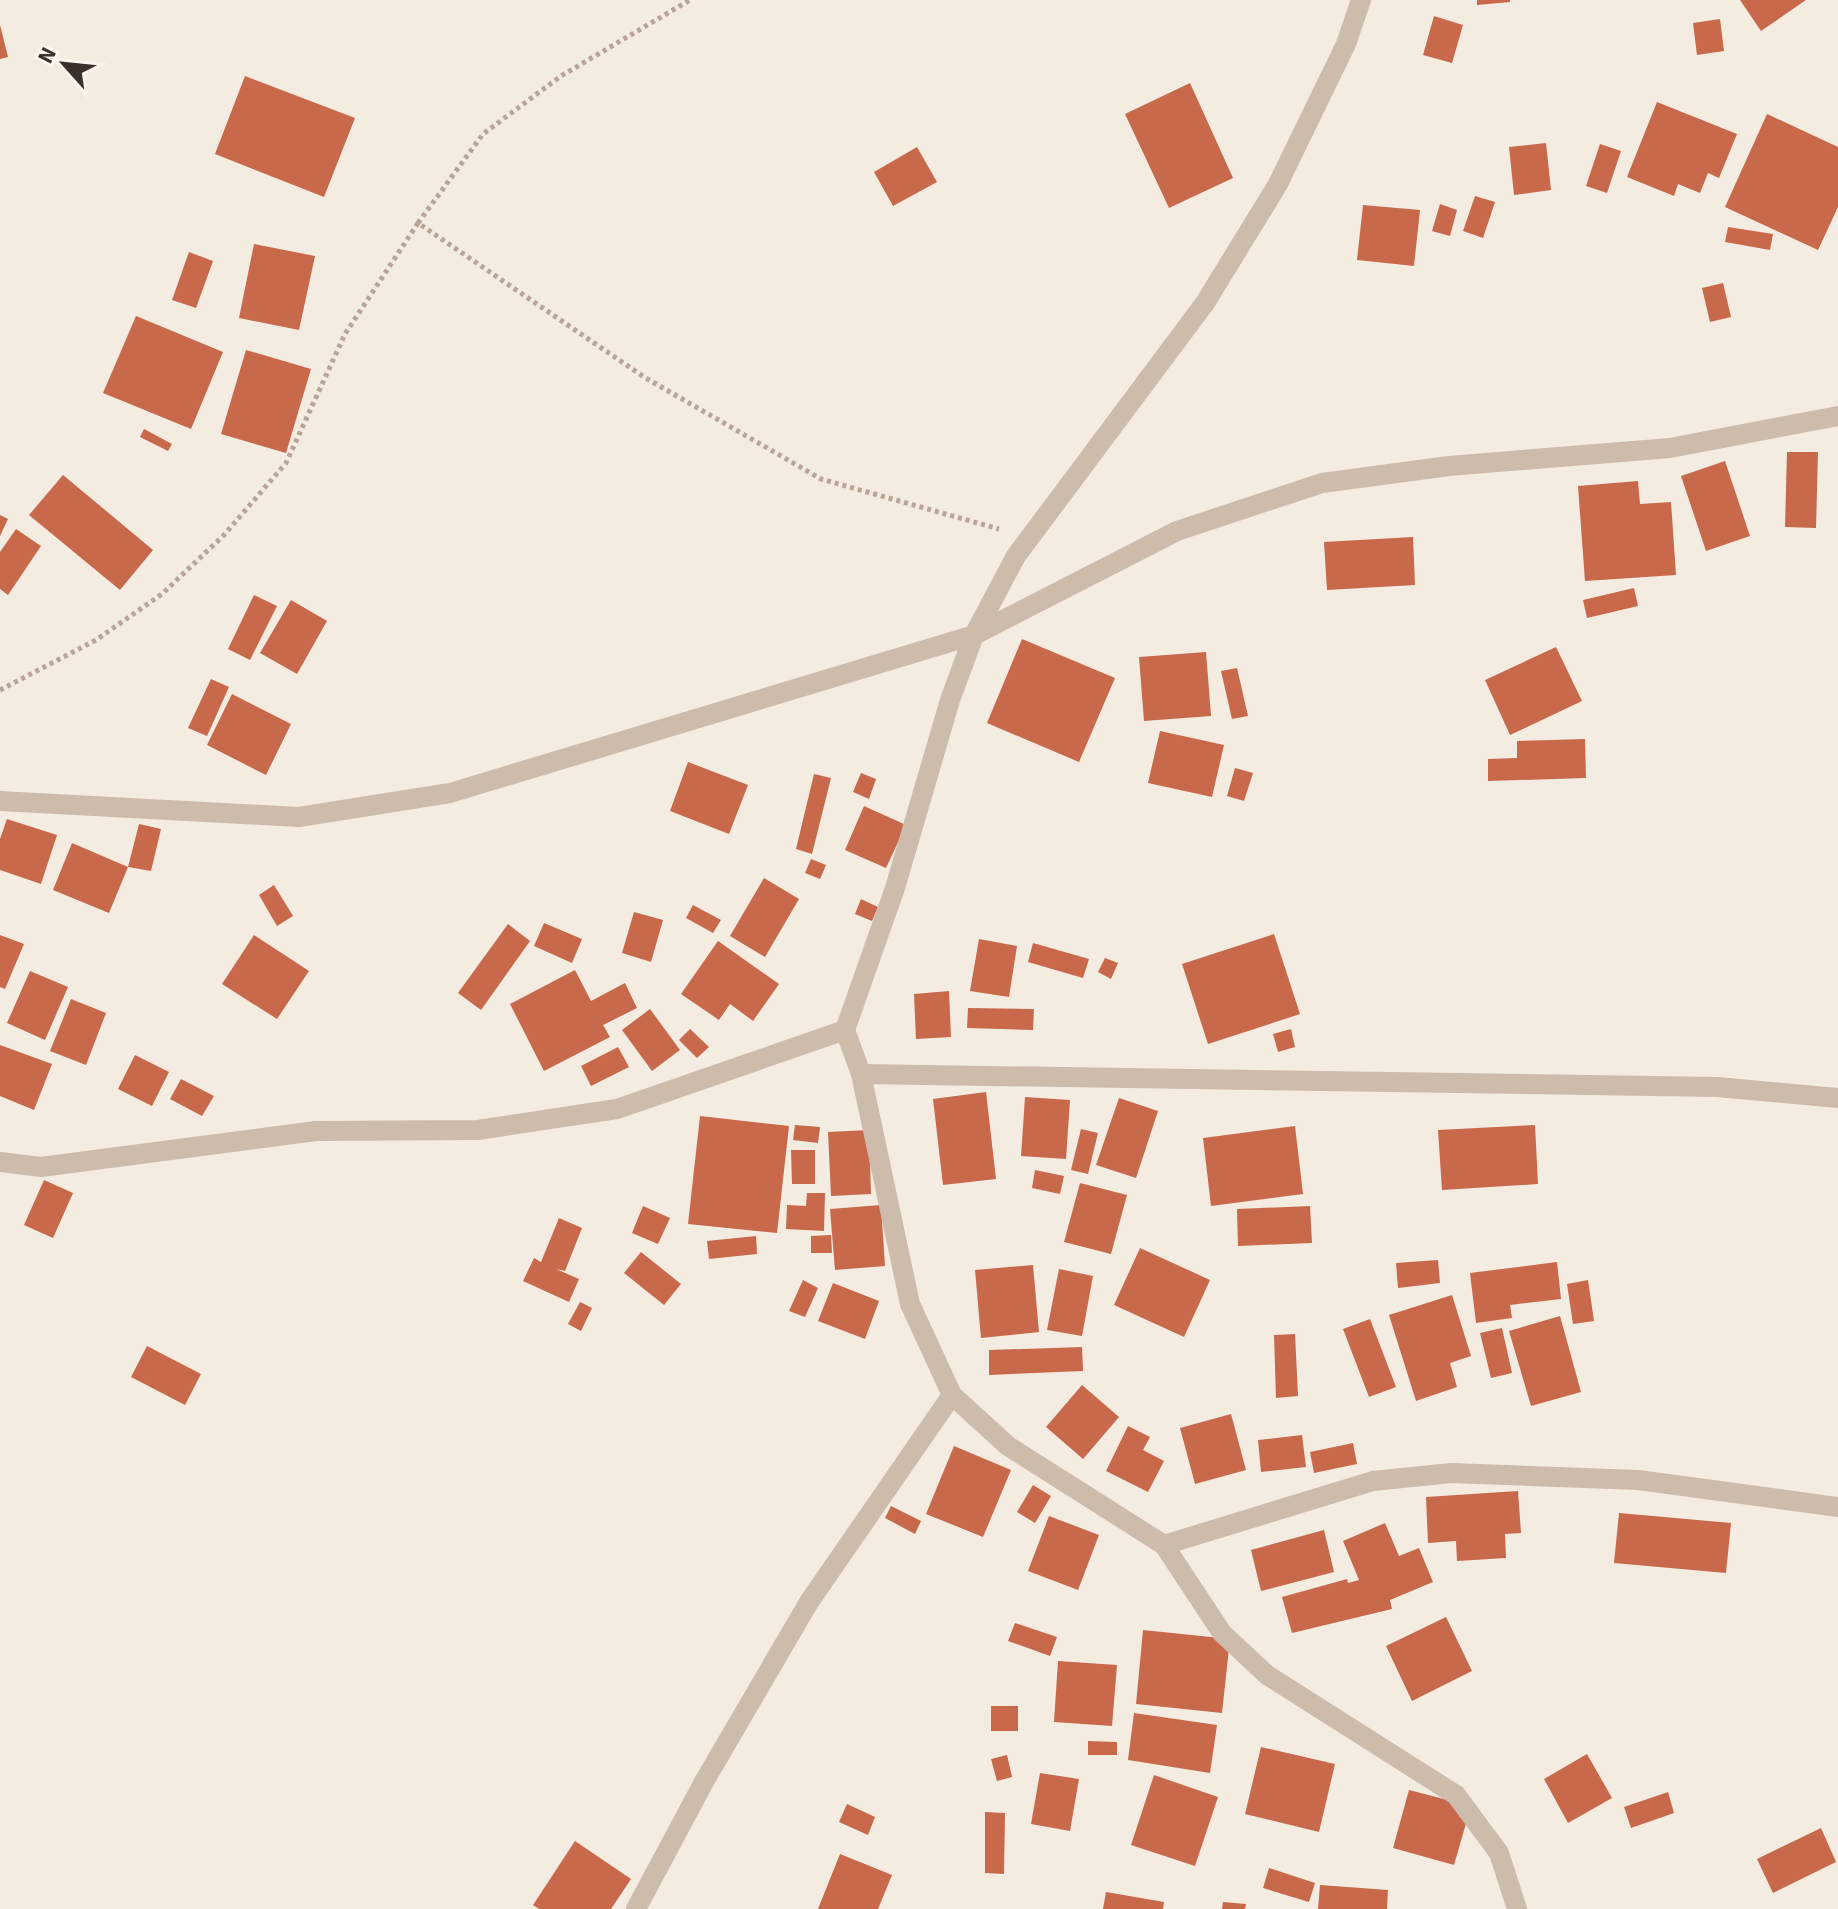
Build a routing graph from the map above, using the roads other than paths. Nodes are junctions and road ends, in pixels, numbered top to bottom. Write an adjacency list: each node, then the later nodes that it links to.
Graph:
1 (1361, 0): 3 (street)
2 (1838, 416): 3 (street)
3 (974, 635): 4 (street); 5 (street)
4 (0, 801)
5 (845, 1030): 6 (street); 8 (street)
6 (861, 1074): 7 (street); 9 (street)
7 (1838, 1098)
8 (0, 1162)
9 (952, 1395): 11 (street); 12 (street)
10 (1838, 1507): 11 (street)
11 (1164, 1545): 13 (street)
12 (636, 1909)
13 (1517, 1909)

